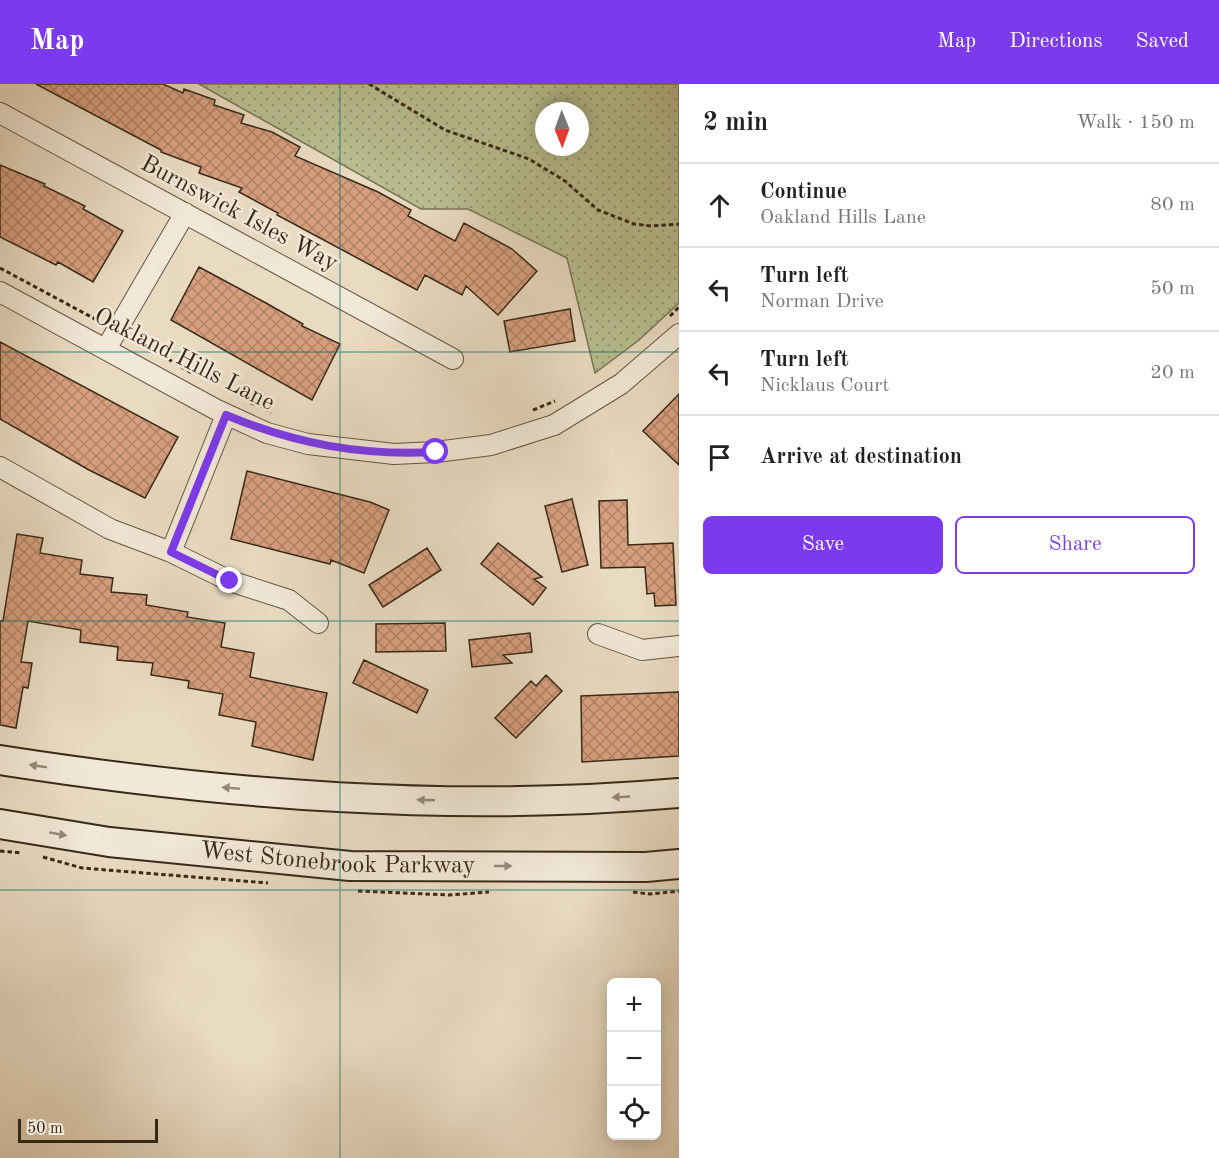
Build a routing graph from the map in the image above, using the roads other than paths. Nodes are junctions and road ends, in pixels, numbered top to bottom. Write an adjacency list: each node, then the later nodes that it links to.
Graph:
1 (0, 113): 2 (street, Burnswick Isles Way)
2 (185, 213): 5 (street); 6 (street, Burnswick Isles Way)
3 (0, 292): 5 (street, Oakland Hills Lane)
4 (673, 327): 7 (street, Oakland Hills Lane)
5 (106, 349): 7 (street, Oakland Hills Lane)
6 (453, 359)
7 (226, 415): 9 (street)
8 (0, 467): 9 (street)
9 (171, 552): 10 (street)
10 (318, 623)
11 (598, 634): 12 (street)
12 (679, 646)
13 (0, 760): 14 (street, one-way to 13)
14 (679, 793)
15 (0, 824): 16 (street, West Stonebrook Parkway, one-way to 16)
16 (679, 864)

